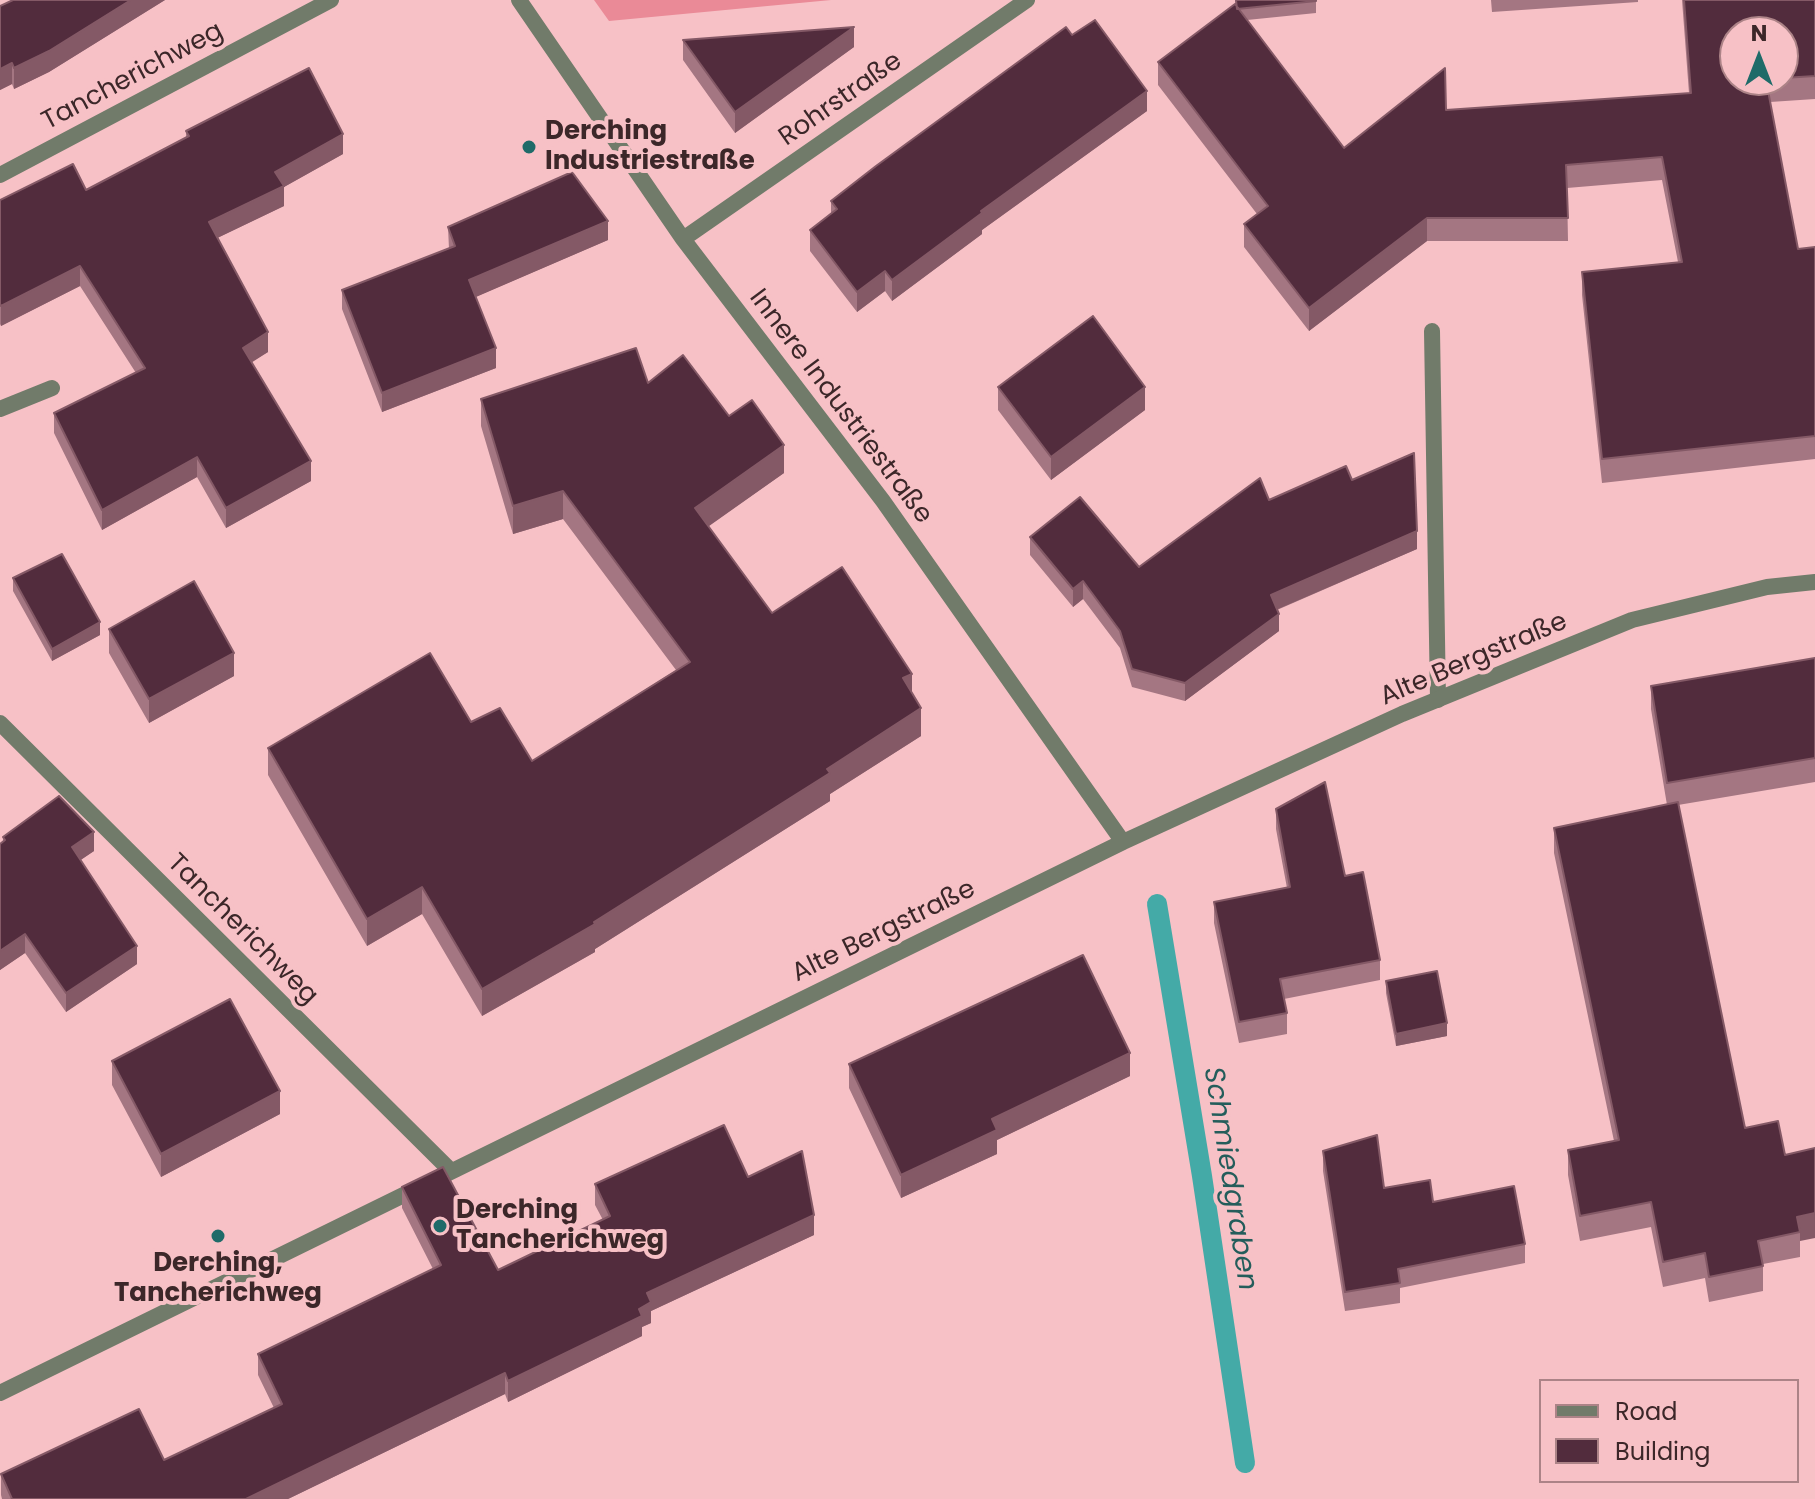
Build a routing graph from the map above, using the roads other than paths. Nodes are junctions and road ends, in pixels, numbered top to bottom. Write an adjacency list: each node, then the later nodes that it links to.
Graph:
1 (331, 0): 4 (street, Tancherichweg)
2 (519, 0): 5 (street, Innere Industriestraße)
3 (1027, 0): 5 (street, Rohrstraße)
4 (0, 175)
5 (683, 239): 12 (street, Innere Industriestraße)
6 (1432, 331): 10 (street)
7 (52, 388): 8 (street)
8 (0, 409)
9 (1815, 582): 10 (street, Alte Bergstraße)
10 (1438, 700): 12 (street, Alte Bergstraße)
11 (0, 723): 13 (street, Tancherichweg)
12 (1123, 842): 13 (street, Alte Bergstraße)
13 (451, 1171): 14 (street, Alte Bergstraße)
14 (0, 1393)

